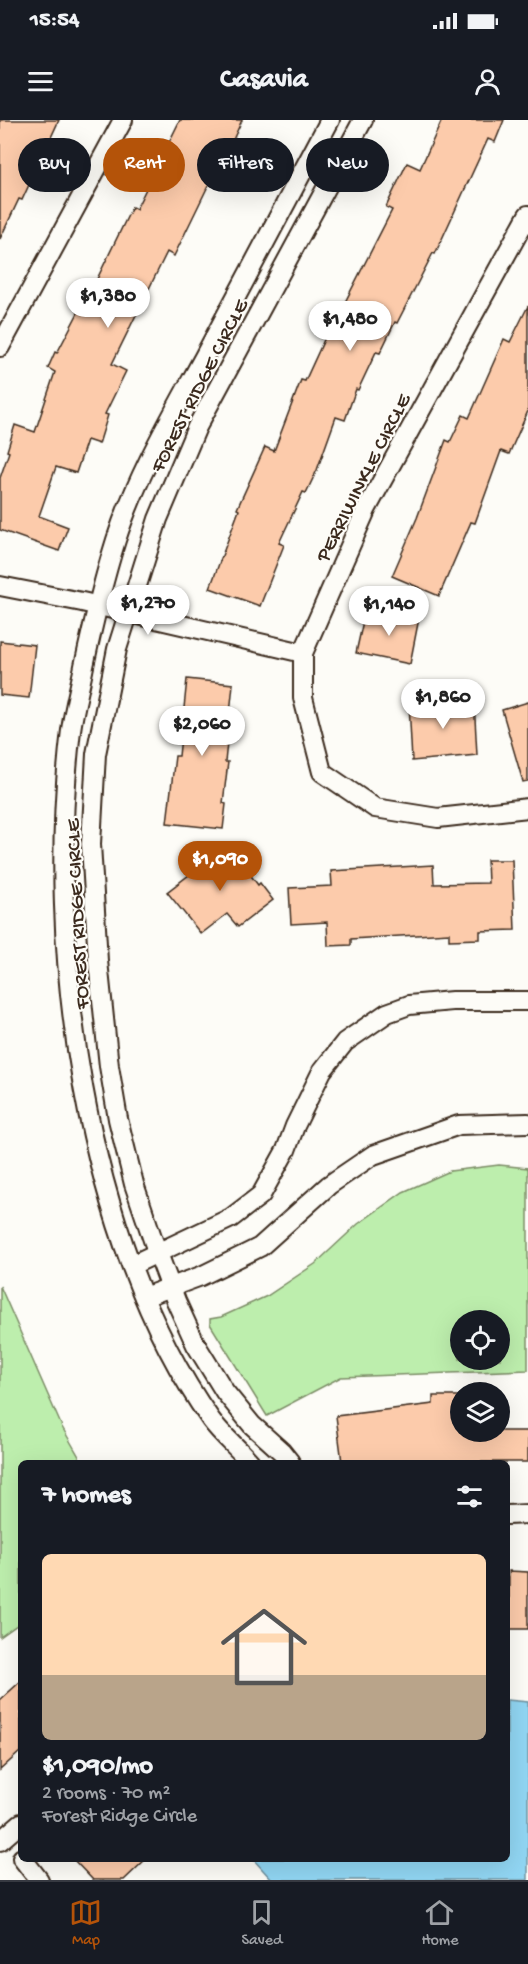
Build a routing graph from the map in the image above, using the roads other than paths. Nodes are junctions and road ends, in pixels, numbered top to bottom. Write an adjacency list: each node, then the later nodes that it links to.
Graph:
1 (123, 120): 5 (street)
2 (330, 120): 7 (street, FOREST RIDGE CIRCLE)
3 (363, 120): 8 (street, FOREST RIDGE CIRCLE)
4 (528, 215): 9 (street, PERRIWINKLE CIRCLE)
5 (2, 336)
6 (0, 586): 7 (street)
7 (99, 606): 8 (street); 14 (street, FOREST RIDGE CIRCLE)
8 (128, 613): 9 (street); 13 (street, FOREST RIDGE CIRCLE)
9 (303, 653): 10 (street, PERRIWINKLE CIRCLE)
10 (528, 808)
11 (528, 1001): 13 (street)
12 (528, 1123): 15 (street)
13 (158, 1253): 14 (street); 15 (street, FOREST RIDGE CIRCLE)
14 (132, 1265): 16 (street, FOREST RIDGE CIRCLE)
15 (171, 1287): 16 (street); 18 (street, FOREST RIDGE CIRCLE)
16 (144, 1297): 17 (street, FOREST RIDGE CIRCLE)
17 (248, 1460)
18 (288, 1460)
19 (528, 1514): 20 (street)
20 (510, 1515)
21 (18, 1826): 22 (street)
22 (3, 1839): 23 (street)
23 (18, 1854)
24 (25, 1862): 25 (street)
25 (39, 1880)

